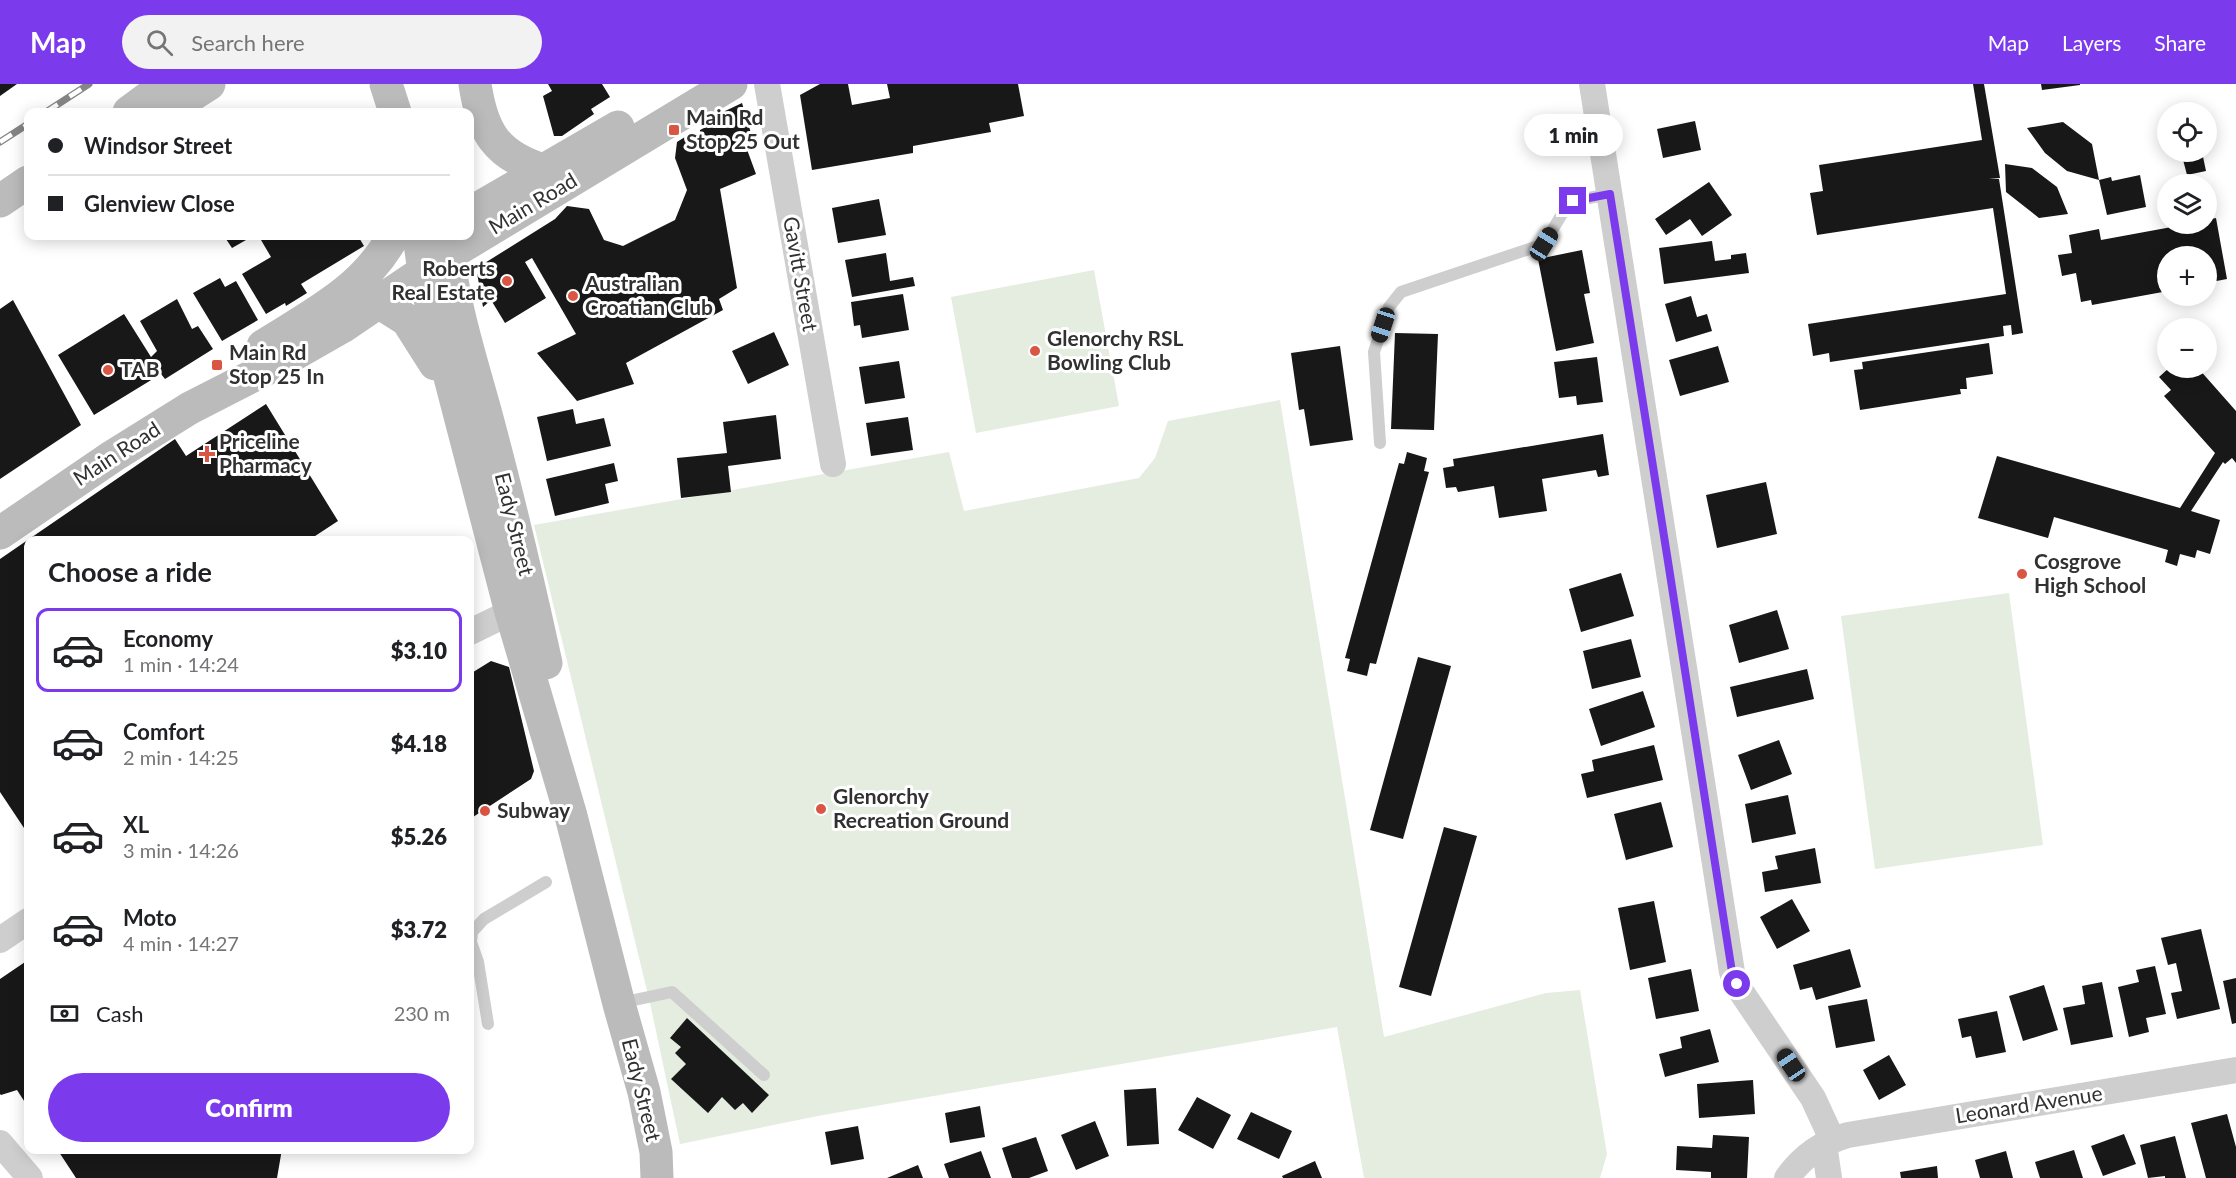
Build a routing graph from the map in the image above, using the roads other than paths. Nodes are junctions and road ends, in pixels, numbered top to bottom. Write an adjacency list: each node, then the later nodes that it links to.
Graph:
1 (167, 84): 10 (main road)
2 (209, 84): 11 (main road)
3 (386, 84): 12 (main road)
4 (466, 84): 13 (main road)
5 (475, 84): 14 (main road)
6 (692, 84): 14 (main road, Main Road)
7 (731, 84): 20 (main road, Main Road)
8 (767, 84): 26 (street, Gavitt Street)
9 (1592, 84): 16 (street)
10 (134, 108)
11 (171, 108)
12 (394, 108)
13 (462, 108)
14 (543, 170): 19 (main road, Main Road)
15 (24, 185): 17 (main road)
16 (1610, 194): 25 (lane); 41 (street)
17 (0, 201)
18 (24, 209): 21 (main road)
19 (474, 211)
20 (474, 220)
21 (0, 225)
22 (426, 245): 23 (main road, Main Road); 24 (main road, Eady Street); 27 (main road, Main Road); 31 (main road, Eady Street)
23 (380, 303): 24 (main road); 28 (main road, Main Road)
24 (459, 413): 29 (main road, Eady Street)
25 (1380, 443)
26 (833, 464)
27 (0, 512)
28 (0, 533)
29 (510, 612): 30 (street); 31 (main road, Eady Street)
30 (474, 630)
31 (571, 816): 37 (main road, Eady Street)
32 (546, 882): 34 (lane)
33 (24, 924): 35 (street)
34 (474, 930)
35 (0, 940)
36 (474, 951): 38 (lane)
37 (619, 1004): 40 (lane); 44 (main road, Eady Street); 45 (main road, Eady Street)
38 (488, 1024)
39 (2236, 1070): 41 (street, Leonard Avenue)
40 (764, 1075)
41 (1828, 1142): 46 (street); 47 (street)
42 (0, 1143): 43 (street)
43 (30, 1178)
44 (636, 1178)
45 (657, 1178)
46 (1787, 1178)
47 (1829, 1178)

